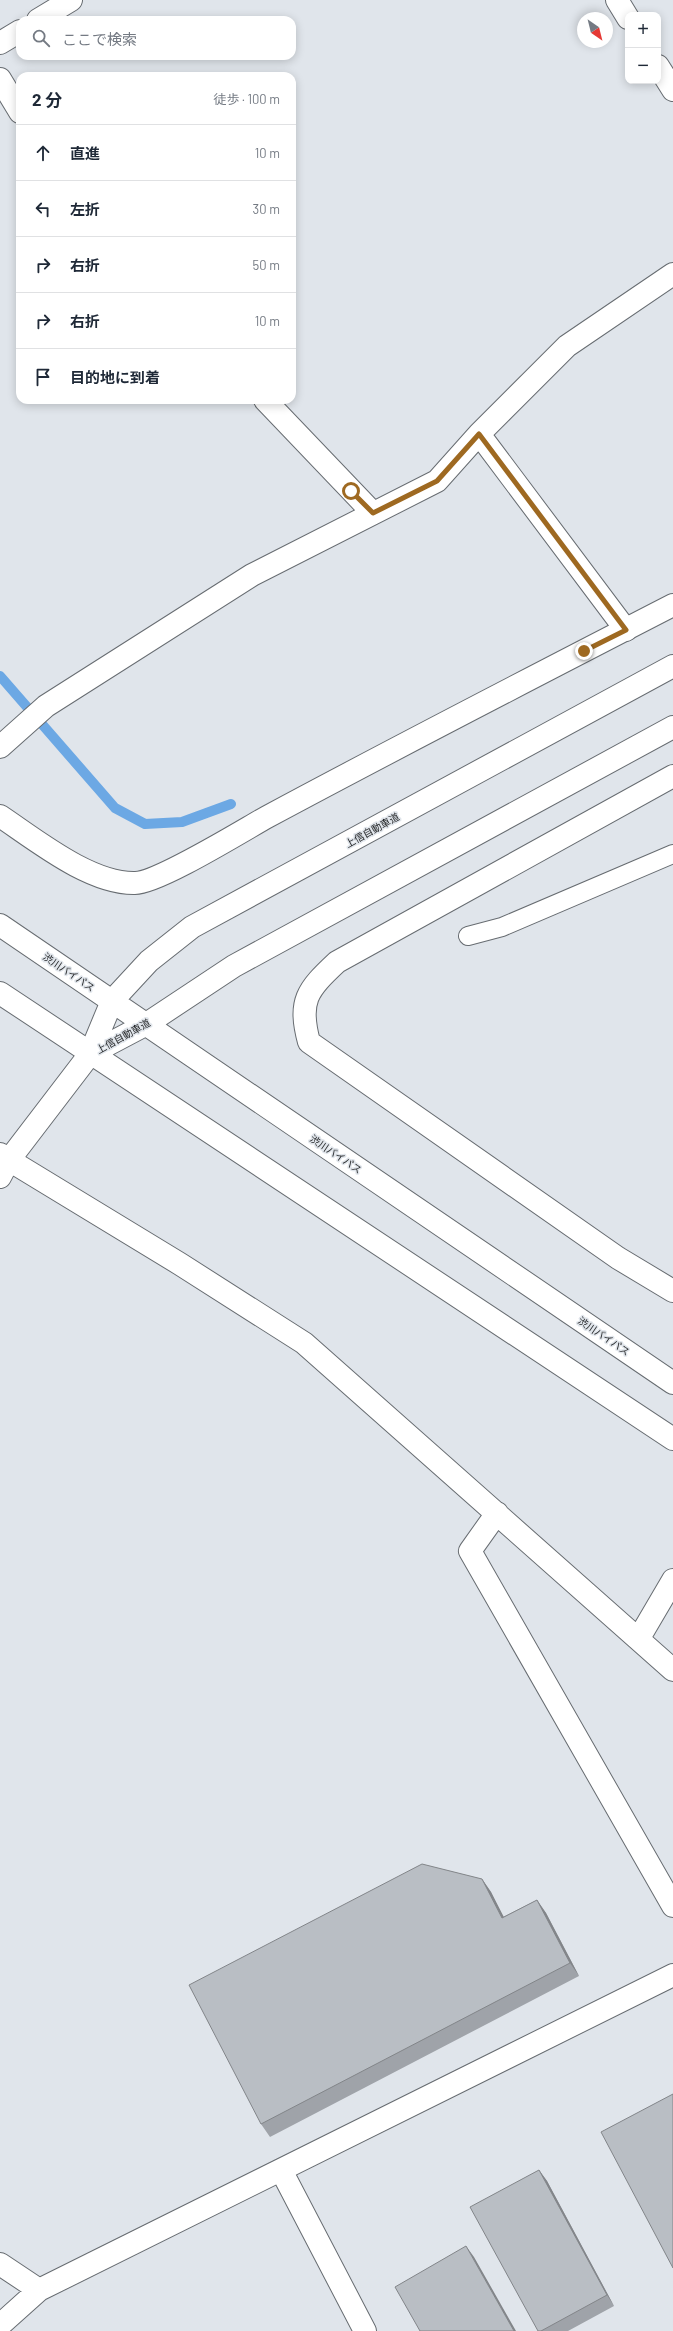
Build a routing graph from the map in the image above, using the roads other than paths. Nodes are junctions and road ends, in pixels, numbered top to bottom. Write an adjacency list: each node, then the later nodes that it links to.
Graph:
1 (71, 0): 4 (main road)
2 (617, 0): 3 (main road)
3 (625, 13)
4 (45, 16)
5 (16, 33): 6 (main road)
6 (0, 43)
7 (661, 71): 9 (main road)
8 (0, 79): 10 (main road)
9 (673, 90)
10 (16, 105)
11 (673, 274): 13 (main road)
12 (269, 404): 14 (main road)
13 (479, 434): 14 (main road); 16 (main road)
14 (373, 513): 19 (main road)
15 (673, 605): 16 (main road)
16 (626, 630): 21 (main road)
17 (673, 666): 26 (main road, 上信自動車道)
18 (673, 727): 27 (main road, 上信自動車道)
19 (0, 747)
20 (673, 776): 30 (main road)
21 (0, 816)
22 (673, 854): 24 (lane)
23 (0, 925): 26 (main road, 渋川バイパス)
24 (468, 936)
25 (0, 993): 28 (main road)
26 (112, 1001): 27 (main road, 渋川バイパス); 28 (main road, 上信自動車道)
27 (145, 1025): 28 (main road, 上信自動車道); 31 (main road, 渋川バイパス)
28 (90, 1054): 29 (main road); 32 (main road)
29 (3, 1164): 33 (main road)
30 (673, 1291)
31 (673, 1383)
32 (673, 1439)
33 (497, 1513): 35 (main road); 37 (main road)
34 (673, 1580): 35 (main road)
35 (639, 1638): 36 (main road)
36 (673, 1670)
37 (673, 1906)
38 (673, 1975): 39 (main road)
39 (281, 2170): 41 (main road); 43 (main road)
40 (0, 2264): 41 (main road)
41 (39, 2290): 42 (main road)
42 (0, 2325)
43 (366, 2331)

